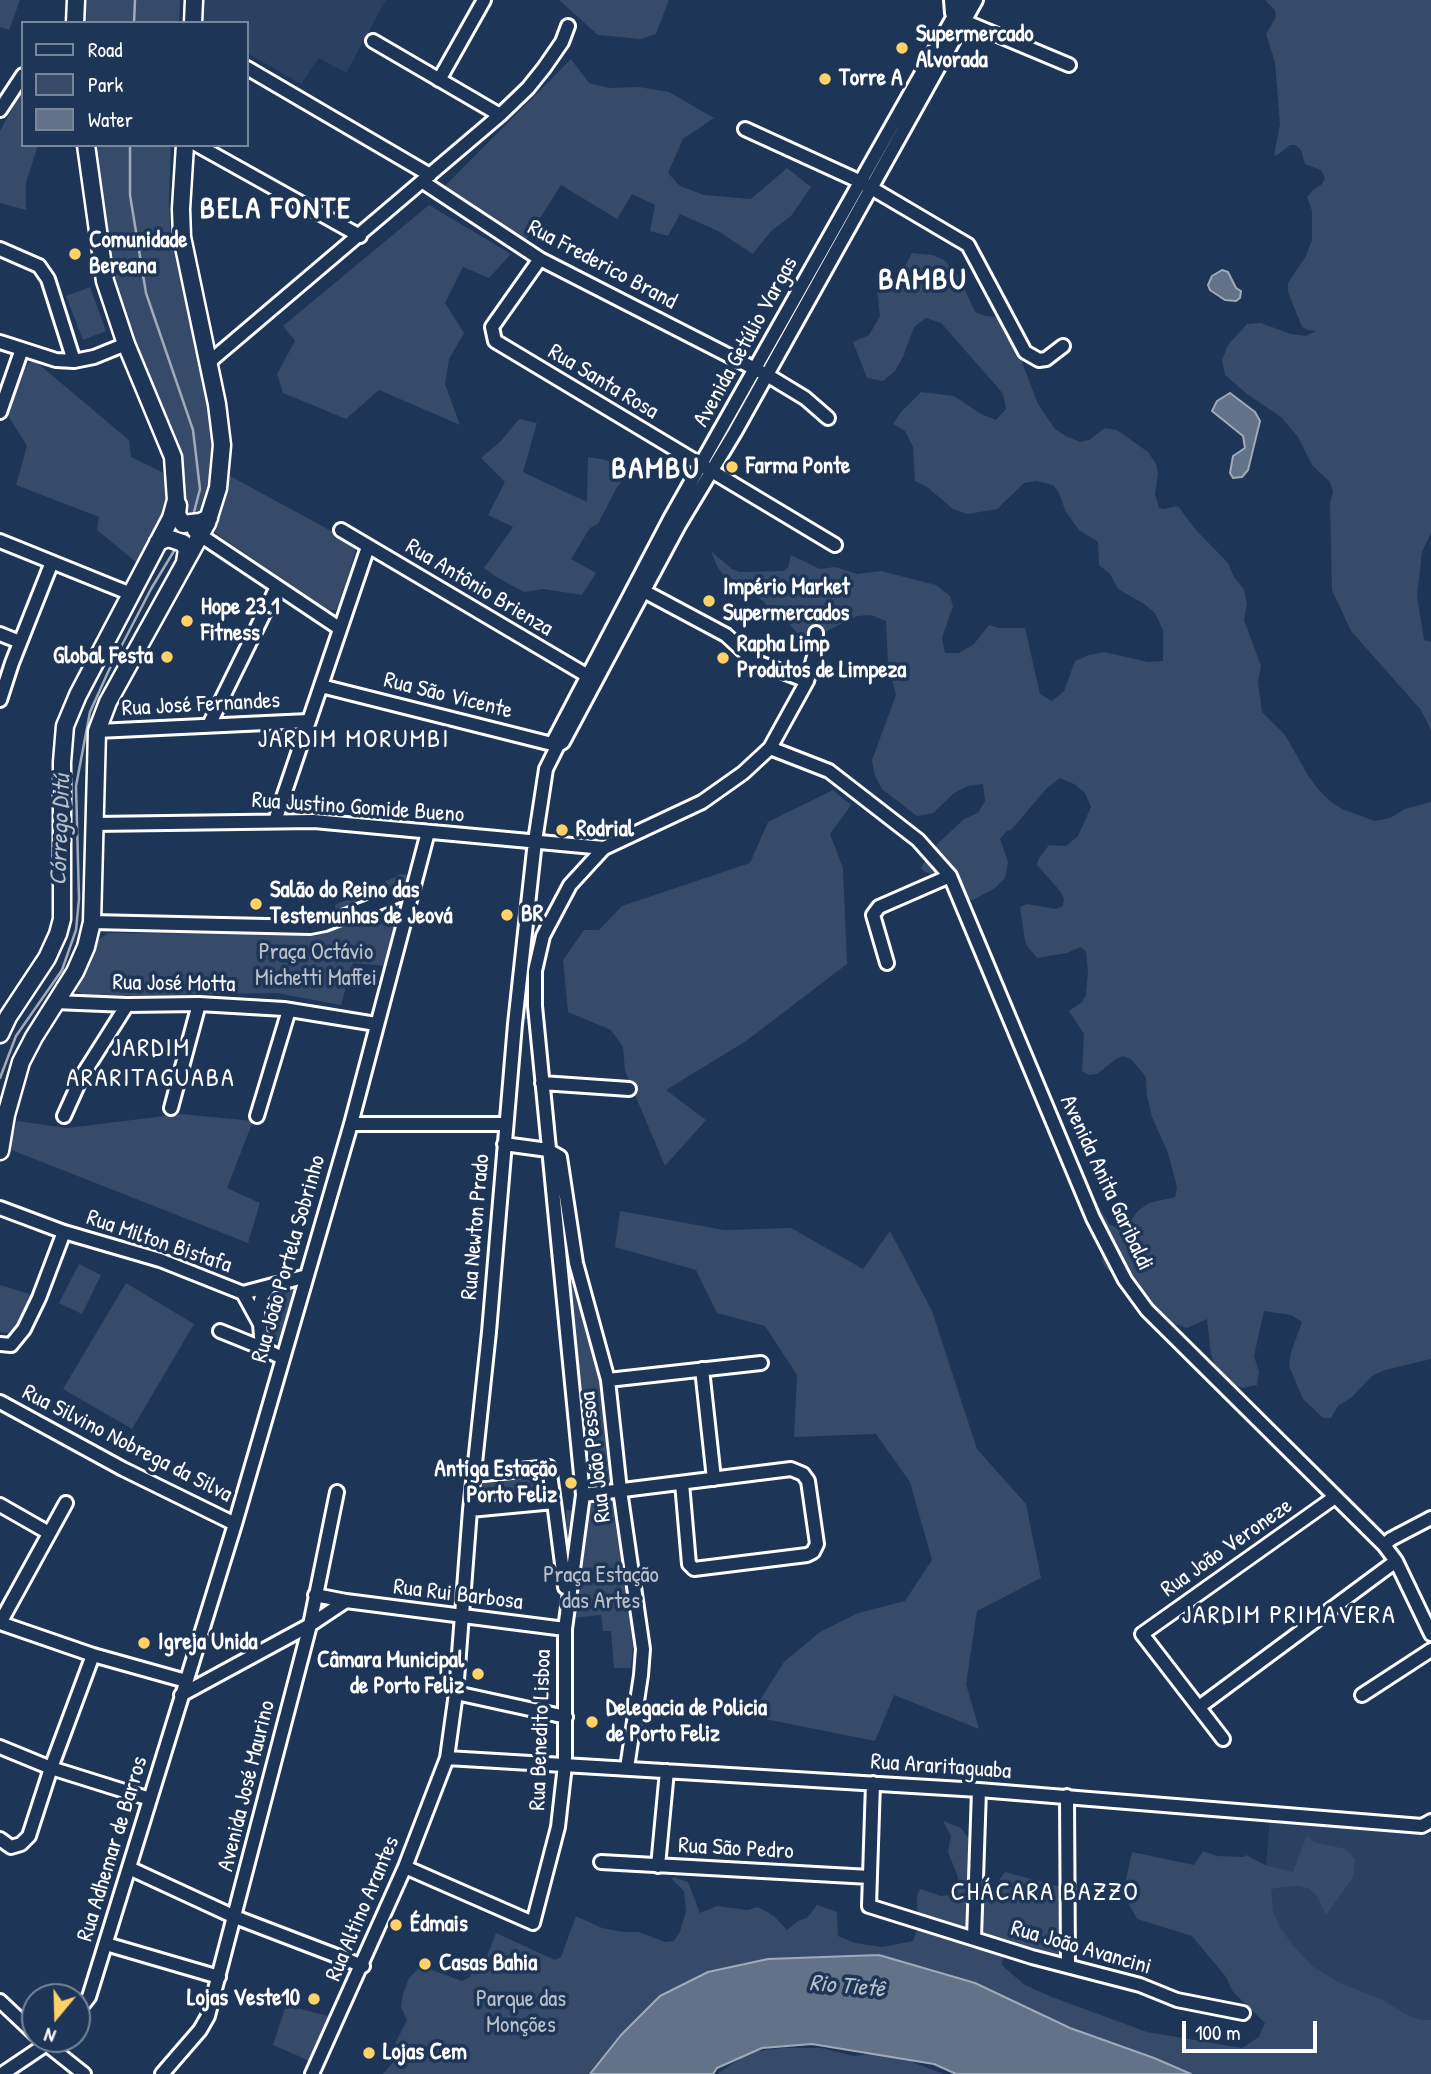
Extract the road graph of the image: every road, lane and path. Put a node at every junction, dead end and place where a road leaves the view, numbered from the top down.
1 (76, 0) edge
2 (194, 0) edge
3 (484, 0) edge
4 (951, 0) edge
5 (963, 0) edge
6 (976, 0) edge
7 (959, 18) junction
8 (75, 21) edge
9 (193, 21) edge
10 (568, 26) dead end
11 (373, 41) dead end
12 (1069, 65) dead end
13 (248, 69) edge
14 (21, 78) edge
15 (439, 80) junction
16 (0, 110) edge
17 (500, 116) junction
18 (745, 129) dead end
19 (86, 147) edge
20 (186, 147) edge
21 (201, 147) edge
22 (427, 178) junction
23 (866, 184) junction
24 (360, 236) junction
25 (0, 249) edge
26 (540, 259) junction
27 (0, 342) edge
28 (126, 344) junction
29 (1063, 346) dead end
30 (22, 349) junction
31 (74, 361) junction
32 (208, 363) junction
33 (761, 372) junction
34 (0, 412) edge
35 (828, 418) dead end
36 (174, 462) junction
37 (706, 468) junction
38 (209, 518) junction
39 (183, 524) junction
40 (341, 530) dead end
41 (200, 536) junction
42 (0, 541) edge
43 (158, 542) junction
44 (835, 545) dead end
45 (368, 547) junction
46 (52, 562) junction
47 (184, 565) junction
48 (277, 587) junction
49 (639, 589) junction
50 (131, 594) junction
51 (340, 628) junction
52 (816, 633) dead end
53 (0, 634) edge
54 (20, 642) junction
55 (592, 678) junction
56 (807, 681) junction
57 (321, 686) junction
58 (0, 700) edge
59 (308, 721) junction
60 (209, 725) junction
61 (97, 731) junction
62 (558, 744) junction
63 (770, 748) junction
64 (275, 821) junction
65 (94, 824) junction
66 (428, 832) junction
67 (535, 841) junction
68 (604, 848) junction
69 (950, 876) junction
70 (412, 890) junction
71 (527, 921) junction
72 (93, 922) junction
73 (538, 954) junction
74 (887, 963) dead end
75 (55, 1002) junction
76 (200, 1004) junction
77 (127, 1005) junction
78 (289, 1010) junction
79 (376, 1024) junction
80 (515, 1024) junction
81 (536, 1024) junction
82 (0, 1034) edge
83 (542, 1083) junction
84 (629, 1089) dead end
85 (171, 1108) dead end
86 (64, 1116) dead end
87 (257, 1116) dead end
88 (351, 1124) junction
89 (506, 1124) junction
90 (504, 1144) junction
91 (548, 1150) junction
92 (0, 1151) edge
93 (0, 1208) edge
94 (64, 1232) junction
95 (307, 1276) junction
96 (270, 1286) junction
97 (243, 1293) junction
98 (260, 1324) junction
99 (220, 1331) dead end
100 (0, 1344) edge
101 (261, 1348) junction
102 (282, 1358) junction
103 (761, 1363) dead end
104 (702, 1369) junction
105 (608, 1380) junction
106 (0, 1402) edge
107 (474, 1475) junction
108 (714, 1479) junction
109 (682, 1483) junction
110 (620, 1490) junction
111 (337, 1492) dead end
112 (583, 1495) junction
113 (1335, 1497) junction
114 (554, 1502) junction
115 (66, 1503) dead end
116 (0, 1505) edge
117 (470, 1510) junction
118 (1431, 1518) edge
119 (235, 1524) junction
120 (49, 1533) junction
121 (1384, 1545) junction
122 (1396, 1562) junction
123 (316, 1595) junction
124 (346, 1601) junction
125 (568, 1605) junction
126 (1425, 1609) edge
127 (462, 1617) junction
128 (0, 1623) edge
129 (310, 1625) junction
130 (565, 1629) junction
131 (1431, 1634) edge
132 (1431, 1650) edge
133 (93, 1655) junction
134 (186, 1681) junction
135 (456, 1693) junction
136 (181, 1695) junction
137 (1362, 1695) dead end
138 (1199, 1707) junction
139 (566, 1717) junction
140 (1223, 1739) dead end
141 (0, 1747) edge
142 (447, 1758) junction
143 (565, 1765) junction
144 (51, 1768) junction
145 (626, 1768) junction
146 (667, 1771) junction
147 (873, 1783) junction
148 (979, 1790) junction
149 (1067, 1796) junction
150 (150, 1799) junction
151 (1431, 1821) edge
152 (0, 1839) edge
153 (601, 1862) dead end
154 (658, 1866) junction
155 (405, 1867) junction
156 (129, 1868) junction
157 (870, 1877) junction
158 (236, 1917) junction
159 (974, 1938) junction
160 (106, 1944) junction
161 (1068, 1965) junction
162 (363, 1966) junction
163 (219, 1977) junction
164 (91, 1991) edge
165 (0, 2001) edge
166 (1243, 2013) dead end
167 (21, 2021) edge
168 (31, 2053) edge
169 (60, 2053) edge
170 (2, 2074) edge
171 (84, 2074) edge
172 (162, 2074) edge
173 (312, 2074) edge

1 - 8 main road
2 - 9 main road
3 - 15 street
4 - 7 street
5 - 7 street, Avenida Getúlio Vargas
6 - 7 street, Avenida Getúlio Vargas
7 - 12 street
7 - 23 street, Avenida Getúlio Vargas
10 - 17 street
11 - 15 street
13 - 22 street, Rua Frederico Brand
14 - 16 street
15 - 17 street
17 - 22 street
18 - 23 street
19 - 28 main road
20 - 32 main road
21 - 24 street
22 - 24 street
22 - 26 street, Rua Frederico Brand
23 - 29 street
23 - 33 street, Avenida Getúlio Vargas
24 - 32 street
25 - 31 street
26 - 33 street, Rua Frederico Brand
26 - 37 street, Rua Santa Rosa
27 - 30 street
28 - 31 street
28 - 36 main road
30 - 31 street
30 - 34 street
32 - 38 main road
33 - 35 street, Rua Frederico Brand
33 - 37 street, Avenida Getúlio Vargas
36 - 39 main road
36 - 43 main road
37 - 44 street, Rua Santa Rosa
37 - 49 street, Avenida Getúlio Vargas
38 - 39 main road
38 - 41 main road
39 - 41 street
40 - 45 street, Rua Antônio Brienza
41 - 47 main road
41 - 48 street
42 - 46 street
43 - 47 main road
43 - 50 main road
45 - 51 street
45 - 55 street, Rua Antônio Brienza
46 - 50 street
46 - 54 street
47 - 61 main road
48 - 51 street
48 - 60 street
49 - 55 street, Avenida Getúlio Vargas
49 - 56 street
50 - 82 main road
51 - 57 street
52 - 56 street
53 - 54 street
54 - 58 street
55 - 62 street, Avenida Getúlio Vargas
56 - 63 street
57 - 59 street
57 - 62 street, Rua São Vicente
59 - 60 street, Rua José Fernandes
59 - 64 street
60 - 61 street, Rua José Fernandes
61 - 65 main road
62 - 67 street, Avenida Getúlio Vargas
63 - 68 street
63 - 69 street, Avenida Anita Garibaldi
64 - 65 street, Rua Justino Gomide Bueno
64 - 66 street, Rua Justino Gomide Bueno
65 - 72 main road
66 - 67 street, Rua Justino Gomide Bueno
66 - 70 street, Rua João Portela Sobrinho
67 - 68 street, Rua Justino Gomide Bueno
67 - 71 street, Rua Newton Prado
68 - 73 street
69 - 74 street
69 - 113 street, Avenida Anita Garibaldi
70 - 72 street
70 - 79 street, Rua João Portela Sobrinho
71 - 73 street
71 - 80 street, Rua Newton Prado
72 - 75 main road
73 - 81 street, Rua Benedito Lisboa
75 - 77 street, Rua José Motta
75 - 92 main road
76 - 77 street, Rua José Motta
76 - 78 street, Rua José Motta
76 - 85 street
77 - 86 street
78 - 79 street, Rua José Motta
78 - 87 street
79 - 88 street, Rua João Portela Sobrinho
80 - 81 street
80 - 89 street, Rua Newton Prado
81 - 83 street, Rua Benedito Lisboa
83 - 84 street
83 - 91 street, Rua Benedito Lisboa
88 - 89 street
88 - 95 street, Rua João Portela Sobrinho
89 - 90 street, Rua Newton Prado
90 - 91 street
90 - 107 street, Rua Newton Prado
91 - 105 street, Rua João Pessoa
91 - 112 street, Rua Benedito Lisboa
93 - 94 street, Rua Milton Bistafa
94 - 97 street, Rua Milton Bistafa
94 - 100 street
95 - 96 street, Rua Milton Bistafa
95 - 102 street, Rua João Portela Sobrinho
96 - 97 street, Rua Milton Bistafa
96 - 98 street
97 - 98 street
98 - 101 street
99 - 101 street
101 - 102 street
102 - 119 street, Rua João Portela Sobrinho
103 - 104 street
104 - 105 street
104 - 108 street
105 - 110 street, Rua João Pessoa
106 - 119 street, Rua Silvino Nobrega da Silva
107 - 114 street
107 - 117 street, Rua Newton Prado
108 - 109 street
108 - 109 street
109 - 110 street
110 - 112 street
110 - 145 street, Rua João Pessoa
111 - 123 street, Avenida José Maurino
112 - 125 street, Rua Benedito Lisboa
113 - 121 street, Avenida Anita Garibaldi
113 - 138 street, Rua João Veroneze
114 - 117 street
114 - 125 street
115 - 120 street
116 - 120 street
117 - 127 street, Rua Newton Prado
118 - 121 street
119 - 134 street, Rua João Portela Sobrinho
120 - 128 street
121 - 122 street, Avenida Anita Garibaldi
122 - 126 street, Avenida Anita Garibaldi
122 - 138 street
123 - 124 street, Rua Rui Barbosa
123 - 129 street, Avenida José Maurino
124 - 127 street, Rua Rui Barbosa
124 - 129 street
125 - 130 street, Rua Benedito Lisboa
126 - 131 street, Avenida Anita Garibaldi
127 - 130 street, Rua Rui Barbosa
127 - 135 street, Rua Newton Prado
128 - 133 street
129 - 136 street
129 - 158 street, Avenida José Maurino
130 - 139 street, Rua Benedito Lisboa
132 - 137 street
133 - 134 street
133 - 144 street
134 - 136 street, Rua João Portela Sobrinho
135 - 139 street
135 - 142 street, Rua Altino Arantes
136 - 150 street, Rua Adhemar de Barros
138 - 140 street
139 - 143 street, Rua Benedito Lisboa
141 - 144 street
142 - 143 street, Rua Araritaguaba
142 - 155 street, Rua Altino Arantes
143 - 145 street, Rua Araritaguaba
143 - 155 street, Rua Benedito Lisboa
144 - 150 street
144 - 152 street
145 - 146 street, Rua Araritaguaba
146 - 147 street, Rua Araritaguaba
146 - 154 street
147 - 148 street, Rua Araritaguaba
147 - 157 street
148 - 149 street, Rua Araritaguaba
148 - 159 street
149 - 151 street, Rua Araritaguaba
149 - 161 street
150 - 156 street, Rua Adhemar de Barros
153 - 154 street, Rua São Pedro
154 - 157 street, Rua São Pedro
155 - 162 street, Rua Altino Arantes
156 - 158 street
156 - 160 street, Rua Adhemar de Barros
157 - 159 street, Rua João Avancini
158 - 162 street
158 - 163 street, Avenida José Maurino
159 - 161 street, Rua João Avancini
160 - 163 street
160 - 164 street, Rua Adhemar de Barros
161 - 166 street, Rua João Avancini
162 - 173 street, Rua Altino Arantes
163 - 172 street, Avenida José Maurino
165 - 167 street
168 - 170 street
169 - 171 street

